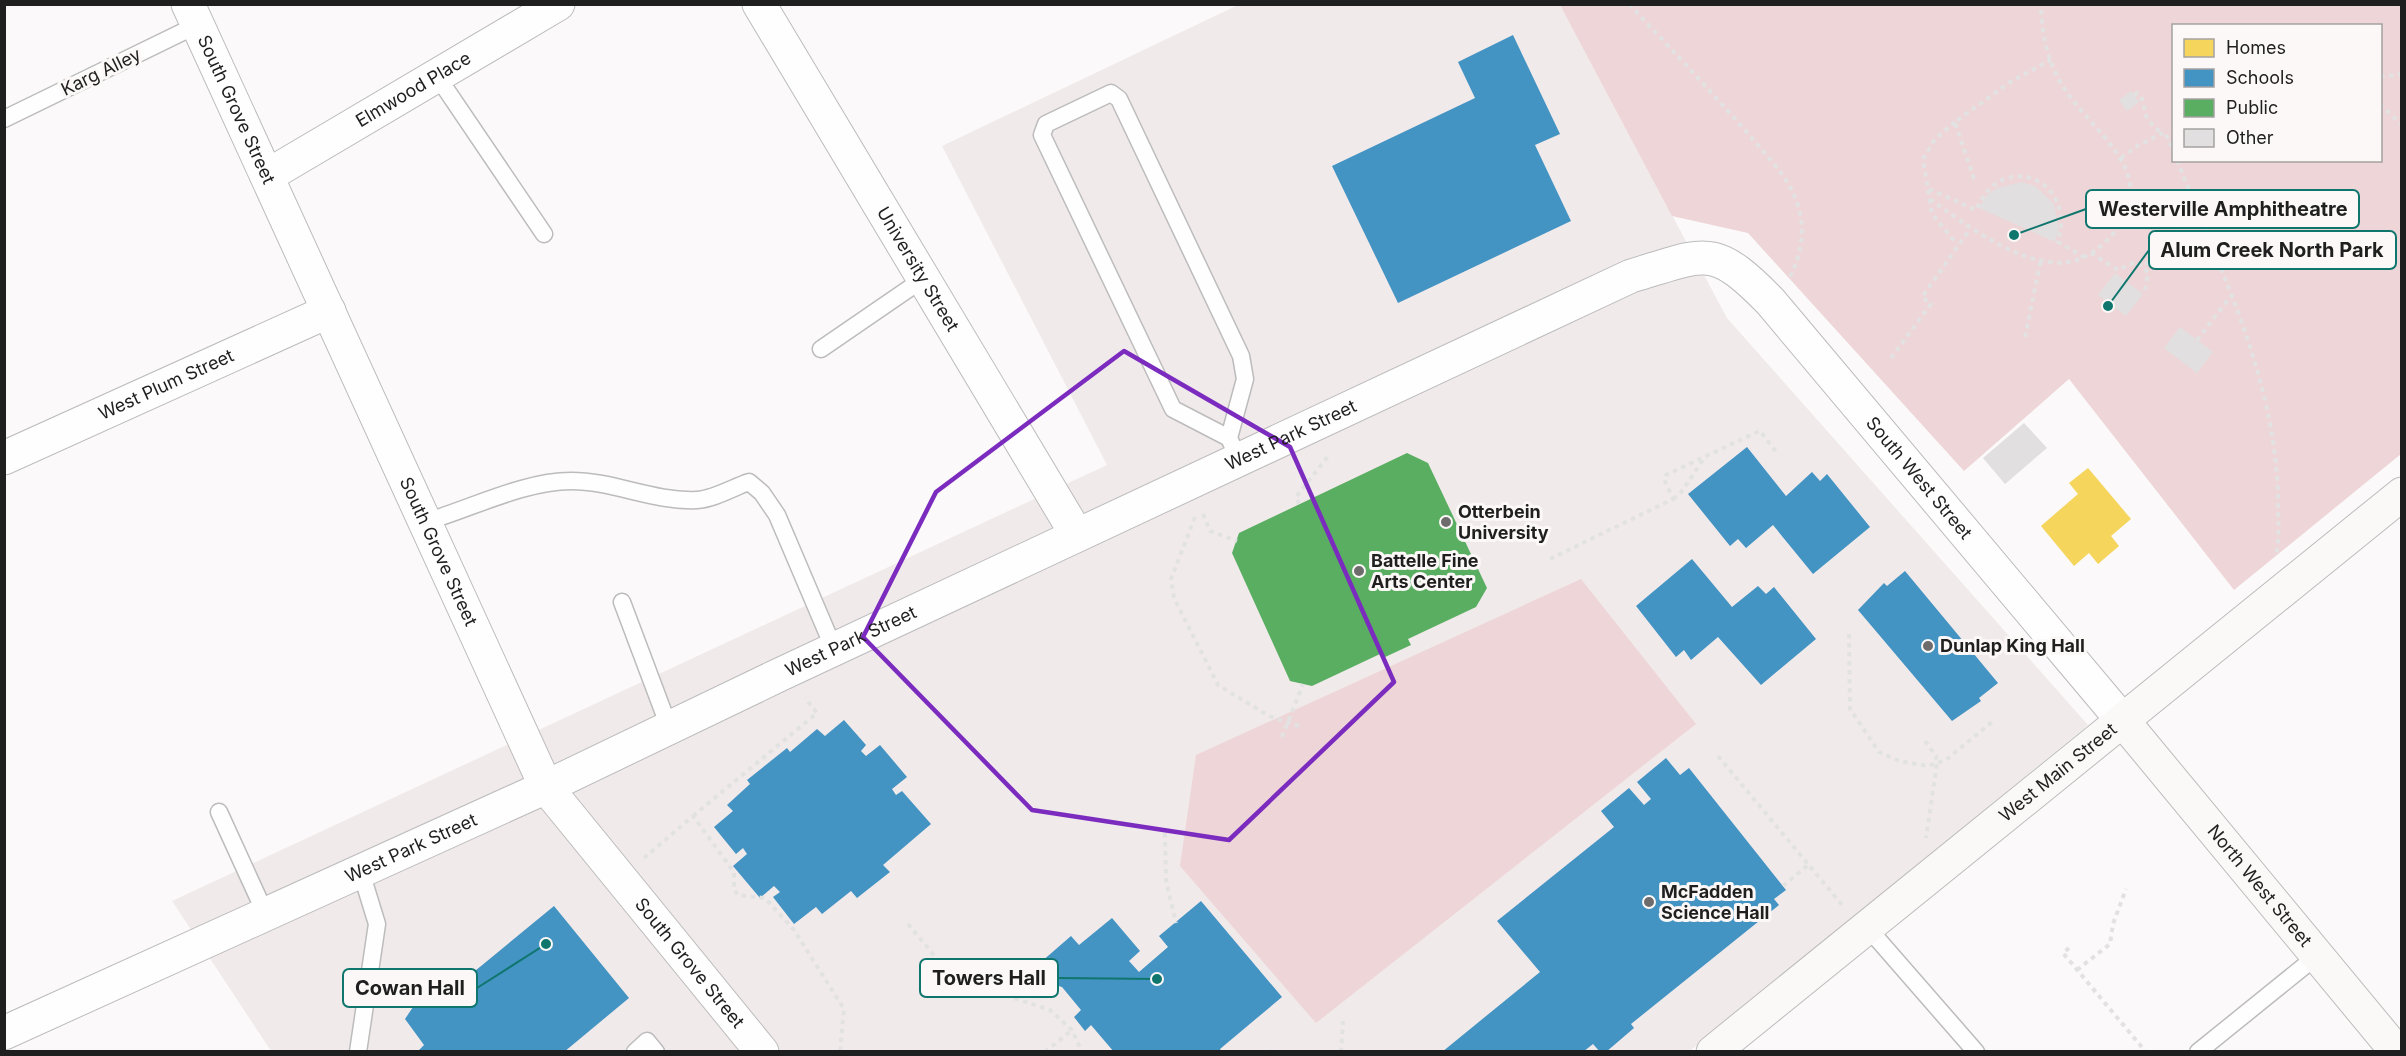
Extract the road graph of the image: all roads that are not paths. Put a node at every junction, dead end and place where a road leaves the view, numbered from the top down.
1 (558, 4) edge
2 (759, 4) edge
3 (193, 15) edge
4 (437, 76) junction
5 (4, 119) edge
6 (267, 176) junction
7 (544, 234) dead end
8 (1700, 256) joint
9 (923, 279) junction
10 (329, 311) junction
11 (821, 348) dead end
12 (1234, 449) junction
13 (4, 458) edge
14 (2402, 494) edge
15 (425, 522) junction
16 (1077, 535) junction
17 (622, 602) dead end
18 (834, 649) junction
19 (2123, 721) junction
20 (669, 727) junction
21 (546, 787) junction
22 (219, 812) dead end
23 (361, 872) junction
24 (266, 915) junction
25 (1858, 920) junction
26 (2318, 955) junction
27 (4, 1032) edge
28 (358, 1052) edge
29 (635, 1052) edge
30 (656, 1052) edge
31 (762, 1052) edge
32 (1713, 1052) edge
33 (1976, 1052) edge
34 (2198, 1052) edge
35 (2397, 1052) edge

1 - 4 street, Elmwood Place
2 - 9 street, University Street
3 - 5 lane, Karg Alley
3 - 6 street, South Grove Street
4 - 6 street, Elmwood Place
4 - 7 lane
6 - 10 street, South Grove Street
8 - 12 street, West Park Street
8 - 19 street, South West Street
9 - 11 lane
9 - 16 street, University Street
10 - 13 street, West Plum Street
10 - 15 street, South Grove Street
12 - 12 lane
12 - 16 street, West Park Street
14 - 19 main road, West Main Street
15 - 18 lane
15 - 21 street, South Grove Street
16 - 18 street, West Park Street
17 - 20 lane
18 - 20 street, West Park Street
19 - 25 main road, West Main Street
19 - 26 main road, North West Street
20 - 21 street, West Park Street
21 - 23 street, West Park Street
21 - 31 street, South Grove Street
22 - 24 lane
23 - 24 street, West Park Street
23 - 28 lane
24 - 27 street, West Park Street
25 - 32 main road, West Main Street
25 - 33 lane
26 - 34 lane
26 - 35 main road, North West Street
29 - 30 lane

